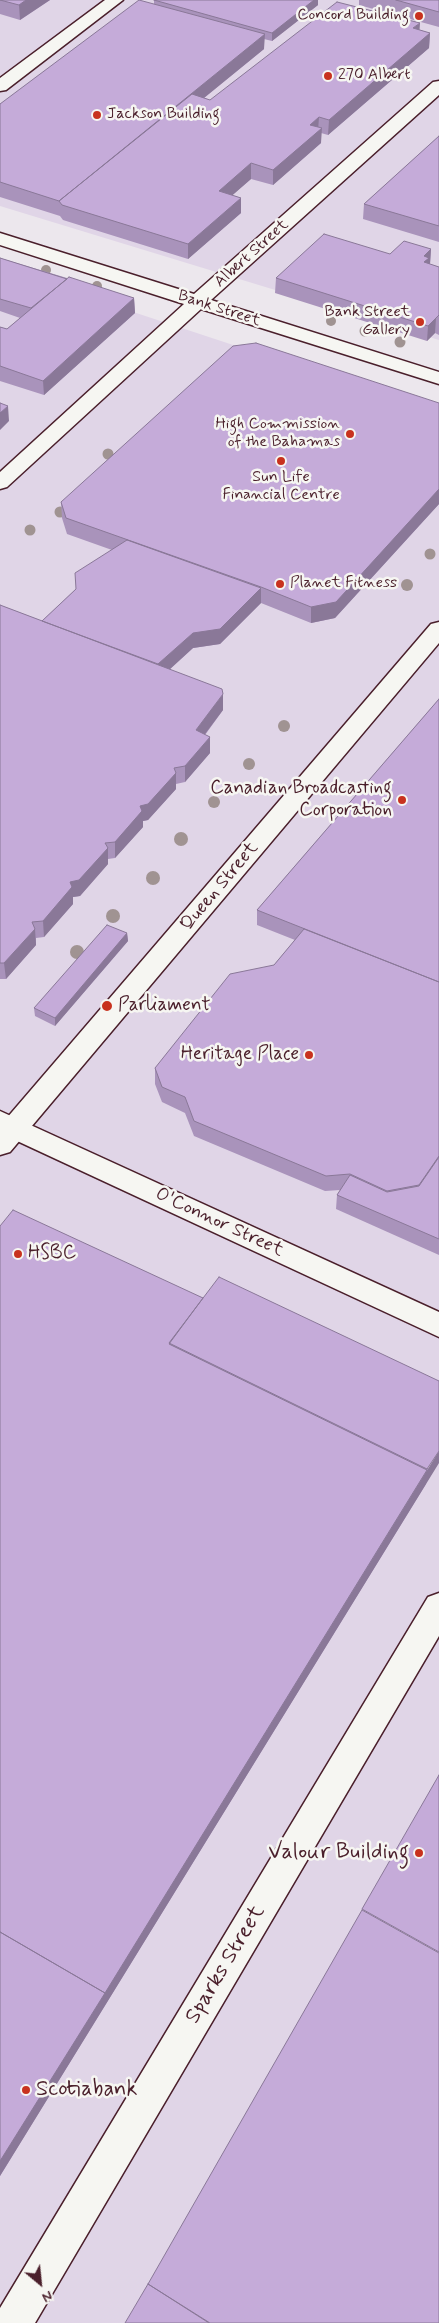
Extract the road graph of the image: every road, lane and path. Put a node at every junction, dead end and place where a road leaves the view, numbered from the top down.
1 (116, 0) edge
2 (0, 86) edge
3 (439, 86) edge
4 (0, 239) edge
5 (197, 302) junction
6 (439, 378) edge
7 (0, 483) edge
8 (439, 628) edge
9 (5, 1132) edge
10 (439, 1325) edge
11 (439, 1607) edge
12 (13, 2323) edge

1 - 2 main road
3 - 5 main road, Albert Street
4 - 5 main road, Bank Street
5 - 6 main road, Bank Street
5 - 7 main road, Albert Street
8 - 9 main road, Queen Street
9 - 10 main road, O'Connor Street
11 - 12 main road, Sparks Street

